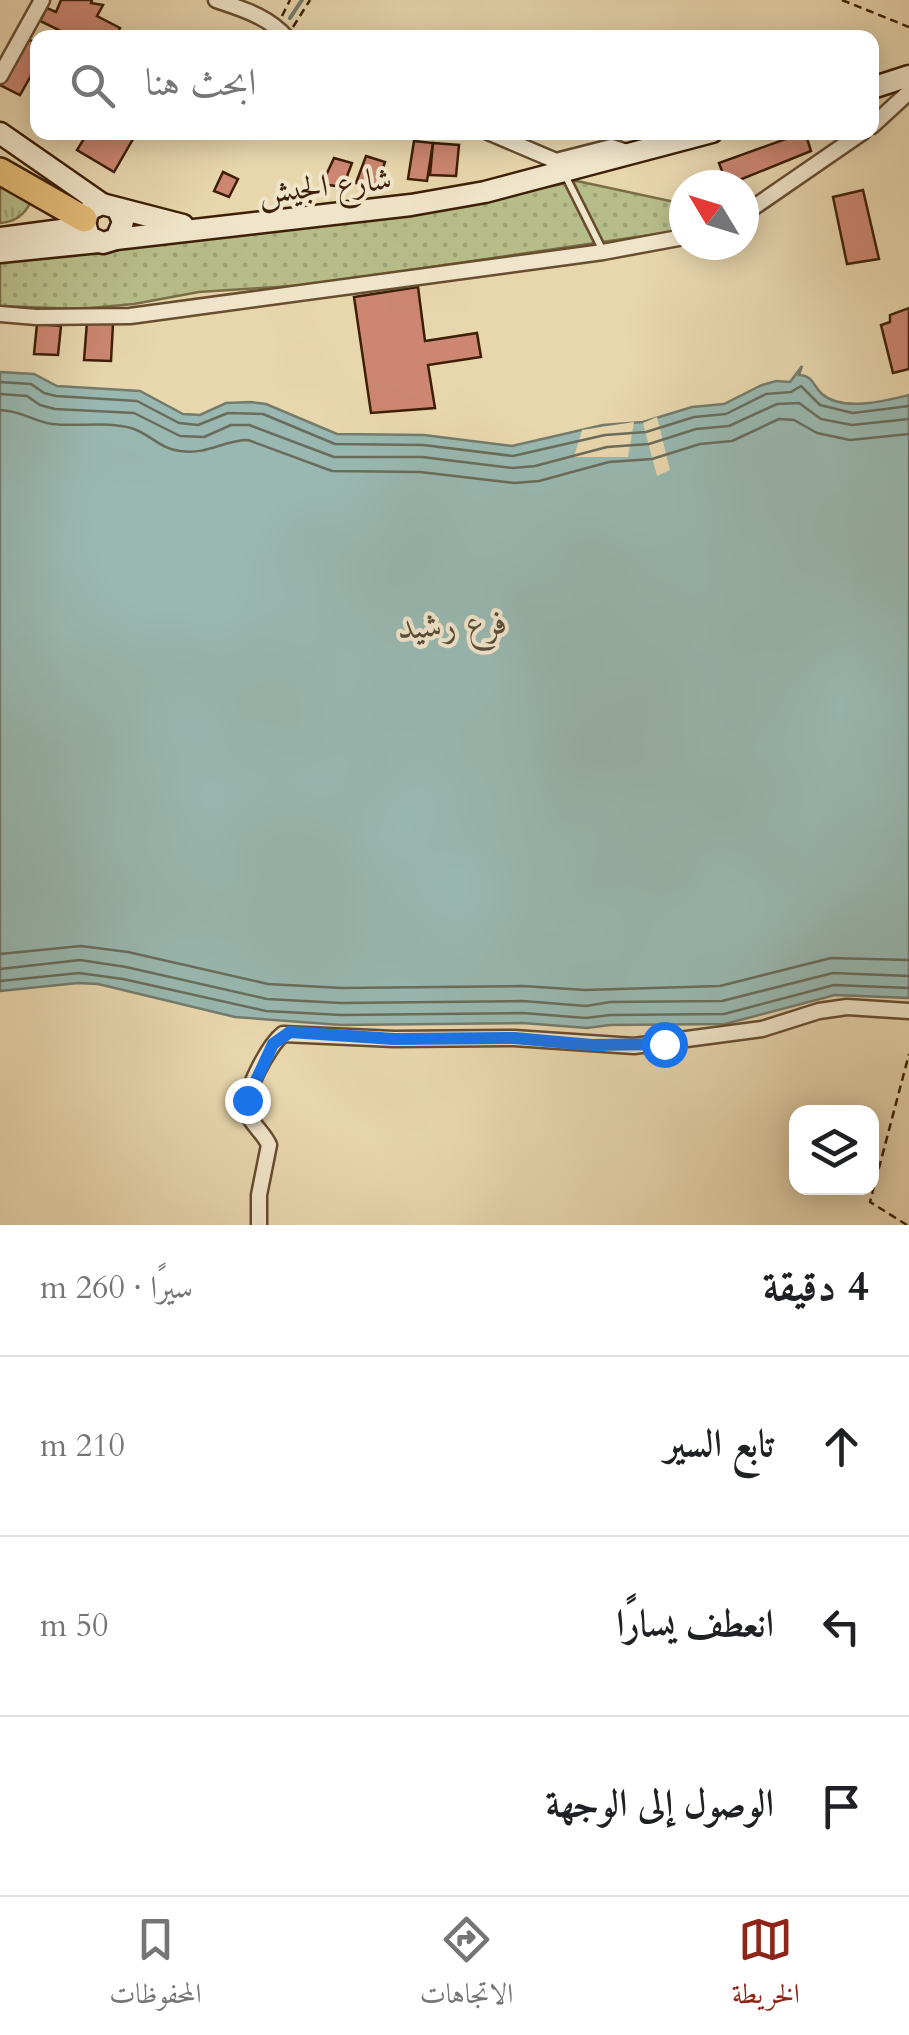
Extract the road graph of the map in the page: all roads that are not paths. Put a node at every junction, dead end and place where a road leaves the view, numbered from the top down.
1 (42, 0) edge
2 (216, 0) edge
3 (280, 30) edge
4 (0, 76) edge
5 (908, 78) edge
6 (879, 86) edge
7 (879, 117) edge
8 (0, 134) edge
9 (506, 140) edge
10 (681, 140) edge
11 (853, 140) edge
12 (631, 153) junction
13 (0, 171) edge
14 (564, 172) junction
15 (42, 197) junction
16 (759, 205) edge
17 (101, 224) junction
18 (33, 234) junction
19 (0, 238) edge
20 (669, 240) edge
21 (0, 252) edge
22 (604, 252) junction
23 (0, 314) edge
24 (909, 1010) edge
25 (259, 1225) edge

1 - 4 street
2 - 3 street
5 - 6 main road
5 - 7 street
8 - 17 main road
9 - 12 street
10 - 12 main road, شارع الجيش
11 - 16 street
12 - 14 main road, شارع الجيش
13 - 15 highway
14 - 17 main road, شارع الجيش
14 - 22 lane
15 - 17 highway
15 - 18 main road
17 - 18 main road, شارع الجيش
17 - 21 main road, شارع الجيش
18 - 19 main road, شارع الجيش
20 - 22 street
22 - 23 street
24 - 25 street

